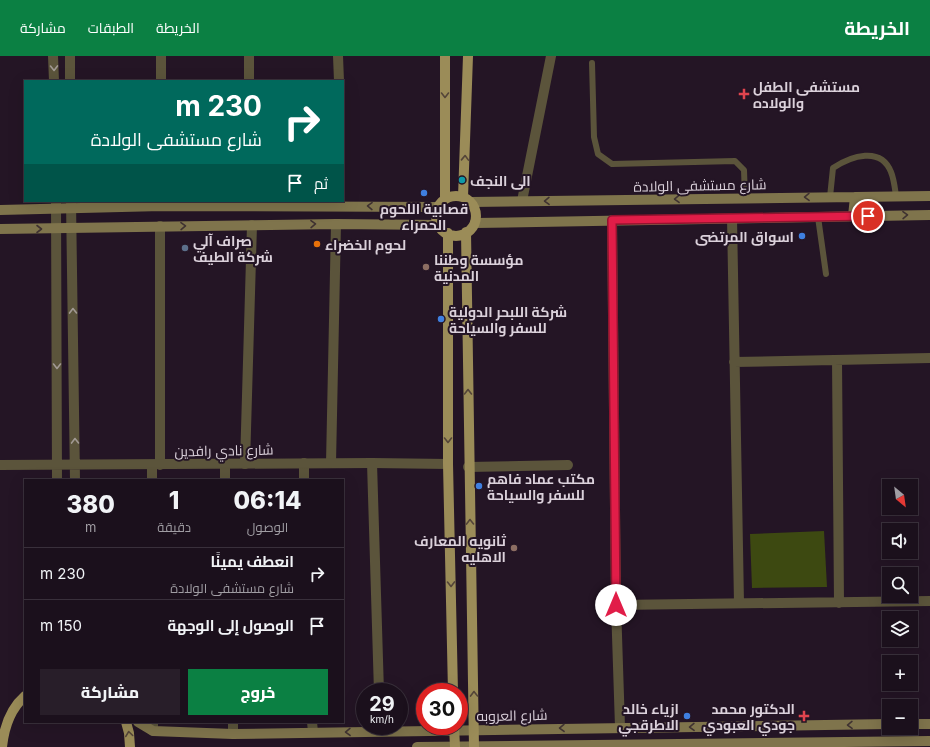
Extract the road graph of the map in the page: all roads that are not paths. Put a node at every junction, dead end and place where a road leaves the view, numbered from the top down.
1 (54, 56) edge
2 (70, 56) edge
3 (161, 56) edge
4 (249, 56) edge
5 (338, 56) edge
6 (445, 56) edge
7 (468, 56) edge
8 (551, 56) edge
9 (592, 63) dead end
10 (54, 80) edge
11 (70, 80) edge
12 (161, 80) edge
13 (249, 80) edge
14 (339, 80) edge
15 (896, 196) junction
16 (930, 196) edge
17 (830, 197) junction
18 (855, 197) junction
19 (745, 198) junction
20 (445, 199) junction
21 (467, 200) junction
22 (522, 201) junction
23 (162, 203) edge
24 (341, 203) edge
25 (71, 204) edge
26 (249, 204) edge
27 (56, 205) edge
28 (437, 207) junction
29 (0, 210) edge
30 (930, 215) edge
31 (853, 216) junction
32 (818, 217) junction
33 (732, 218) junction
34 (612, 220) junction
35 (474, 223) junction
36 (336, 224) junction
37 (438, 224) junction
38 (252, 225) junction
39 (160, 226) junction
40 (72, 228) junction
41 (0, 229) edge
42 (57, 229) junction
43 (466, 232) junction
44 (448, 233) junction
45 (826, 274) dead end
46 (930, 358) edge
47 (837, 360) junction
48 (734, 362) junction
49 (304, 463) junction
50 (331, 463) junction
51 (372, 463) junction
52 (57, 464) junction
53 (225, 464) junction
54 (245, 464) junction
55 (448, 464) junction
56 (0, 465) edge
57 (75, 465) junction
58 (156, 465) junction
59 (568, 465) dead end
60 (468, 467) junction
61 (57, 479) edge
62 (75, 479) edge
63 (152, 479) edge
64 (226, 479) edge
65 (304, 479) edge
66 (930, 601) edge
67 (739, 603) junction
68 (839, 603) junction
69 (616, 605) junction
70 (379, 683) edge
71 (453, 683) edge
72 (24, 697) edge
73 (126, 723) edge
74 (142, 723) edge
75 (233, 723) edge
76 (882, 724) edge
77 (918, 724) edge
78 (930, 724) edge
79 (153, 726) edge
80 (313, 727) edge
81 (620, 727) junction
82 (356, 728) edge
83 (468, 729) edge
84 (474, 730) junction
85 (233, 734) junction
86 (454, 735) edge
87 (2, 741) edge
88 (930, 742) edge
89 (455, 746) edge
90 (474, 746) edge
91 (667, 746) edge
92 (130, 747) edge
93 (417, 747) edge

1 -> 10 street
2 - 11 street
3 - 12 street
4 - 13 street
5 - 14 street
6 -> 20 main road
21 -> 7 main road
8 - 22 street
9 - 19 lane
15 - 16 main road, شارع مستشفى الولادة
15 - 17 lane
15 - 18 main road, شارع مستشفى الولادة
17 - 18 main road, شارع مستشفى الولادة
17 -> 19 main road, شارع مستشفى الولادة
18 - 31 main road
19 -> 22 main road, شارع مستشفى الولادة
20 - 21 main road
20 - 28 main road
21 - 22 main road, شارع مستشفى الولادة
21 - 35 main road
23 - 25 main road
23 - 26 main road
24 - 26 main road
28 -> 24 main road
25 - 27 main road
25 - 40 street
27 - 29 main road
27 - 42 street
28 - 37 main road
31 -> 30 main road
31 - 32 main road
32 - 33 main road
32 - 45 lane
33 - 34 main road
33 - 48 street
34 - 35 main road
34 - 69 street
35 - 43 main road
36 - 37 main road
38 -> 36 main road
36 - 50 street
37 - 44 main road
39 -> 38 main road
38 - 54 street
39 - 40 main road
39 - 58 street
40 - 42 main road
57 -> 40 street
41 -> 42 main road
42 -> 52 street
43 - 44 main road
60 -> 43 main road
44 -> 55 main road
46 - 47 street
47 - 48 street
47 - 68 street
48 - 67 street
49 - 50 street, شارع نادي رافدين
49 - 54 street, شارع نادي رافدين
49 - 65 street
50 - 51 street, شارع نادي رافدين
51 - 55 street, شارع نادي رافدين
51 - 70 street
52 - 56 street, شارع نادي رافدين
52 - 57 street, شارع نادي رافدين
52 - 61 street
53 - 54 street, شارع نادي رافدين
53 - 58 street, شارع نادي رافدين
53 - 64 street
55 -> 71 main road
57 - 58 street, شارع نادي رافدين
57 - 62 street
58 - 63 street
59 - 60 street
84 -> 60 main road
66 - 68 street
67 - 68 street
67 - 69 street
69 - 81 street
72 - 87 main road
92 -> 73 main road
74 - 79 main road, شارع العروبه
75 - 85 street
76 -> 81 main road, شارع العروبه
77 - 78 main road
79 - 85 main road, شارع العروبه
82 -> 80 main road, شارع العروبه
80 - 85 main road, شارع العروبه
81 -> 84 main road, شارع العروبه
83 - 84 main road, شارع العروبه
84 - 90 main road
86 - 89 main road
88 - 91 main road
89 - 90 main road
89 - 93 main road
90 - 91 main road

